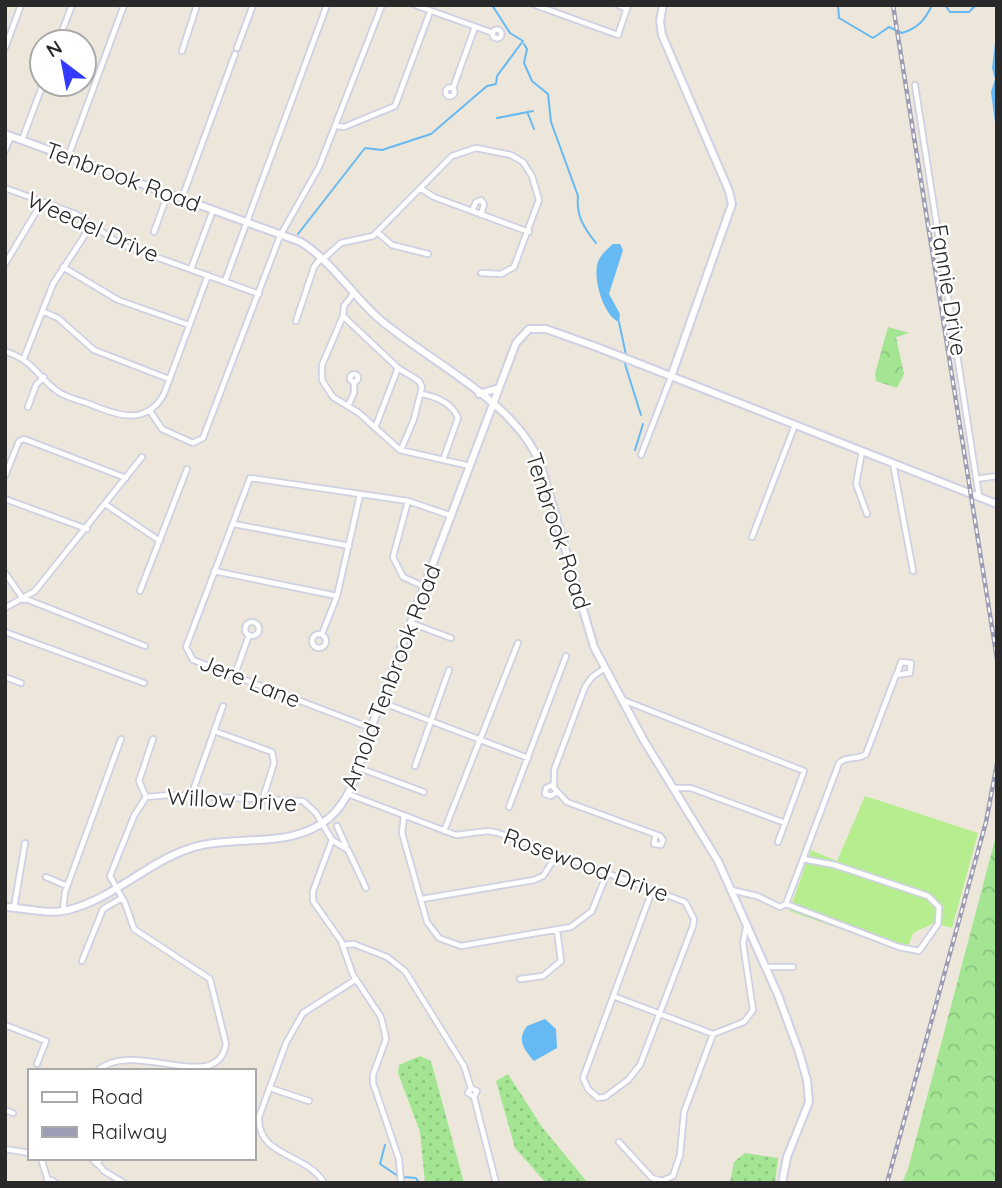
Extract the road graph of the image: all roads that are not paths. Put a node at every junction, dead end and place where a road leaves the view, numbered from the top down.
1 (21, 5) edge
2 (72, 5) edge
3 (124, 5) edge
4 (197, 5) edge
5 (253, 5) edge
6 (327, 5) edge
7 (382, 5) edge
8 (415, 5) edge
9 (535, 5) edge
10 (618, 5) edge
11 (663, 5) edge
12 (628, 7) edge
13 (430, 12) junction
14 (475, 27) junction
15 (63, 28) edge
16 (493, 33) dead end
17 (5, 48) edge
18 (181, 51) dead end
19 (915, 85) dead end
20 (453, 88) dead end
21 (38, 98) edge
22 (337, 127) junction
23 (8, 135) edge
24 (22, 140) junction
25 (5, 151) edge
26 (68, 157) junction
27 (5, 188) edge
28 (420, 188) junction
29 (168, 193) junction
30 (181, 198) junction
31 (42, 202) junction
32 (213, 210) junction
33 (472, 211) junction
34 (481, 215) junction
35 (247, 222) junction
36 (92, 225) junction
37 (154, 232) dead end
38 (377, 232) junction
39 (529, 232) junction
40 (281, 234) junction
41 (428, 254) dead end
42 (322, 259) junction
43 (5, 264) edge
44 (63, 267) junction
45 (191, 269) junction
46 (481, 273) dead end
47 (208, 275) junction
48 (225, 281) junction
49 (354, 293) junction
50 (259, 294) junction
51 (42, 311) junction
52 (343, 316) junction
53 (296, 321) dead end
54 (189, 325) junction
55 (5, 351) edge
56 (24, 358) junction
57 (398, 368) junction
58 (44, 377) junction
59 (671, 377) junction
60 (169, 379) junction
61 (354, 383) dead end
62 (499, 388) junction
63 (422, 394) junction
64 (479, 394) junction
65 (493, 404) junction
66 (348, 406) junction
67 (28, 407) dead end
68 (149, 411) junction
69 (502, 412) junction
70 (489, 415) junction
71 (795, 425) junction
72 (374, 428) junction
73 (400, 450) junction
74 (862, 451) junction
75 (641, 456) dead end
76 (142, 457) dead end
77 (443, 460) junction
78 (892, 463) junction
79 (470, 466) junction
80 (187, 469) dead end
81 (5, 476) edge
82 (126, 478) junction
83 (995, 478) edge
84 (976, 479) junction
85 (360, 495) junction
86 (979, 496) junction
87 (5, 499) edge
88 (408, 501) junction
89 (105, 504) junction
90 (997, 504) edge
91 (867, 514) dead end
92 (452, 516) junction
93 (234, 524) junction
94 (87, 529) junction
95 (752, 537) dead end
96 (160, 541) junction
97 (349, 546) junction
98 (214, 571) junction
99 (913, 571) dead end
100 (5, 573) edge
101 (425, 587) junction
102 (141, 591) dead end
103 (337, 596) junction
104 (25, 599) junction
105 (5, 608) edge
106 (411, 623) junction
107 (5, 632) edge
108 (322, 634) dead end
109 (250, 635) dead end
110 (451, 638) dead end
111 (518, 643) dead end
112 (145, 646) dead end
113 (566, 656) dead end
114 (606, 668) junction
115 (449, 670) dead end
116 (897, 674) dead end
117 (5, 677) edge
118 (234, 677) junction
119 (21, 682) dead end
120 (144, 683) dead end
121 (623, 700) junction
122 (381, 702) junction
123 (223, 706) dead end
124 (431, 722) junction
125 (371, 728) junction
126 (214, 731) junction
127 (121, 739) dead end
128 (153, 739) dead end
129 (480, 740) junction
130 (528, 758) junction
131 (415, 766) dead end
132 (358, 767) junction
133 (553, 785) junction
134 (674, 788) junction
135 (424, 792) dead end
136 (557, 792) junction
137 (348, 794) junction
138 (191, 796) junction
139 (146, 797) junction
140 (263, 798) junction
141 (509, 807) dead end
142 (404, 816) junction
143 (323, 823) junction
144 (785, 823) junction
145 (337, 826) dead end
146 (444, 831) junction
147 (655, 837) dead end
148 (332, 841) junction
149 (778, 842) dead end
150 (25, 843) dead end
151 (348, 850) junction
152 (557, 854) junction
153 (803, 859) junction
154 (607, 873) junction
155 (46, 877) dead end
156 (67, 886) junction
157 (115, 886) junction
158 (366, 888) dead end
159 (730, 890) junction
160 (652, 891) junction
161 (122, 898) junction
162 (422, 899) junction
163 (786, 904) junction
164 (5, 907) edge
165 (14, 908) junction
166 (63, 911) junction
167 (746, 928) junction
168 (557, 930) junction
169 (343, 945) junction
170 (82, 961) dead end
171 (766, 967) junction
172 (793, 967) dead end
173 (520, 979) dead end
174 (355, 980) junction
175 (613, 996) junction
176 (657, 1014) junction
177 (5, 1024) edge
178 (713, 1034) junction
179 (37, 1063) dead end
180 (101, 1069) edge
181 (270, 1087) junction
182 (309, 1101) dead end
183 (5, 1110) edge
184 (13, 1113) dead end
185 (619, 1142) dead end
186 (5, 1149) edge
187 (28, 1153) edge
188 (42, 1160) edge
189 (100, 1161) edge
190 (783, 1179) edge
191 (47, 1182) edge
192 (55, 1183) edge
193 (124, 1183) edge
194 (324, 1183) edge
195 (401, 1183) edge
196 (496, 1183) edge

1 - 17 street
2 - 15 street
3 - 26 street
4 - 18 street
5 - 30 street
6 - 35 street
7 - 22 street
8 - 13 street
9 - 12 street
10 - 12 street
11 - 59 street
13 - 14 street
13 - 22 street
14 - 16 street
14 - 20 street
19 - 84 street, Fannie Drive
21 - 24 street
22 - 40 street
23 - 24 street, Tenbrook Road
23 - 25 street
24 - 26 street, Tenbrook Road
26 - 29 street, Tenbrook Road
27 - 31 street, Weedel Drive
28 - 33 street
28 - 38 street
28 - 39 street
29 - 30 street, Tenbrook Road
29 - 37 street
30 - 32 street, Tenbrook Road
31 - 36 street, Weedel Drive
31 - 43 street
32 - 35 street, Tenbrook Road
32 - 45 street
33 - 34 street
33 - 34 street
34 - 39 street
35 - 40 street, Tenbrook Road
35 - 48 street
36 - 44 street
36 - 45 street, Weedel Drive
38 - 41 street
38 - 42 street
39 - 46 street
40 - 42 street, Tenbrook Road
40 - 50 street
42 - 49 street, Tenbrook Road
42 - 53 street
44 - 51 street
44 - 54 street
45 - 47 street, Weedel Drive
47 - 48 street, Weedel Drive
47 - 54 street
48 - 50 street, Weedel Drive
49 - 52 street
49 - 64 street, Tenbrook Road
50 - 68 street
51 - 56 street
51 - 60 street
52 - 57 street
52 - 66 street
54 - 60 street
55 - 56 street
56 - 58 street
57 - 63 street
57 - 72 street
58 - 67 street
58 - 68 street
59 - 62 street, Arnold Tenbrook Road
59 - 71 street
59 - 75 street
60 - 68 street
61 - 66 street
62 - 64 street
62 - 65 street, Arnold Tenbrook Road
63 - 73 street
63 - 77 street
64 - 65 street, Tenbrook Road
65 - 69 street, Tenbrook Road
65 - 70 street, Arnold Tenbrook Road
66 - 72 street
69 - 70 street
69 - 114 street, Tenbrook Road
70 - 79 street, Arnold Tenbrook Road
71 - 74 street
71 - 95 street
72 - 73 street
73 - 77 street
74 - 78 street
74 - 91 street
76 - 82 street
77 - 79 street
78 - 86 street
78 - 99 street
79 - 92 street, Arnold Tenbrook Road
80 - 96 street
81 - 82 street
82 - 89 street
83 - 84 street
84 - 86 street, Fannie Drive
85 - 88 street
85 - 93 street, Jere Lane
85 - 97 street
86 - 90 street
87 - 94 street
88 - 92 street
88 - 101 street
89 - 94 street
89 - 96 street
92 - 101 street, Arnold Tenbrook Road
93 - 97 street
93 - 98 street, Jere Lane
94 - 104 street
96 - 102 street
97 - 103 street
98 - 103 street
98 - 118 street, Jere Lane
100 - 104 street
101 - 106 street, Arnold Tenbrook Road
103 - 108 street
104 - 105 street
104 - 112 street
106 - 110 street
106 - 122 street, Arnold Tenbrook Road
107 - 120 street
109 - 118 street
111 - 129 street
113 - 130 street
114 - 121 street, Tenbrook Road
114 - 133 street
115 - 124 street
116 - 153 street
117 - 119 street
118 - 125 street, Jere Lane
121 - 134 street, Tenbrook Road
121 - 144 street
122 - 124 street
122 - 125 street, Arnold Tenbrook Road
123 - 126 street
124 - 129 street
124 - 131 street
125 - 132 street, Arnold Tenbrook Road
126 - 138 street
126 - 140 street
127 - 156 street
128 - 139 street
129 - 130 street
129 - 146 street
130 - 141 street
132 - 135 street
132 - 137 street, Arnold Tenbrook Road
133 - 136 street
133 - 136 street
134 - 144 street
134 - 159 street, Tenbrook Road
136 - 147 street
137 - 142 street, Rosewood Drive
137 - 143 street, Arnold Tenbrook Road
138 - 139 street, Willow Drive
138 - 140 street, Willow Drive
139 - 157 street, Willow Drive
140 - 143 street, Willow Drive
142 - 146 street, Rosewood Drive
142 - 162 street
143 - 148 street
143 - 157 street, Arnold Tenbrook Road
144 - 149 street
145 - 151 street
146 - 152 street, Rosewood Drive
148 - 151 street
148 - 169 street
150 - 165 street
151 - 158 street
152 - 154 street, Rosewood Drive
152 - 162 street
153 - 163 street
153 - 163 street
154 - 160 street, Rosewood Drive
154 - 168 street
155 - 156 street
156 - 166 street
157 - 161 street
157 - 166 street, Arnold Tenbrook Road
159 - 163 street
159 - 167 street, Tenbrook Road
160 - 175 street
160 - 176 street, Rosewood Drive
161 - 170 street
161 - 180 street
162 - 168 street
164 - 165 street, Arnold Tenbrook Road
165 - 166 street, Arnold Tenbrook Road
167 - 171 street, Tenbrook Road
167 - 178 street
168 - 173 street
169 - 174 street
169 - 196 street
171 - 172 street
171 - 190 street, Tenbrook Road
174 - 181 street
174 - 195 street
175 - 176 street
175 - 176 street
176 - 178 street
177 - 179 street
178 - 185 street
181 - 182 street
181 - 194 street
183 - 184 street
186 - 187 street
188 - 191 street
189 - 193 street
191 - 192 street

